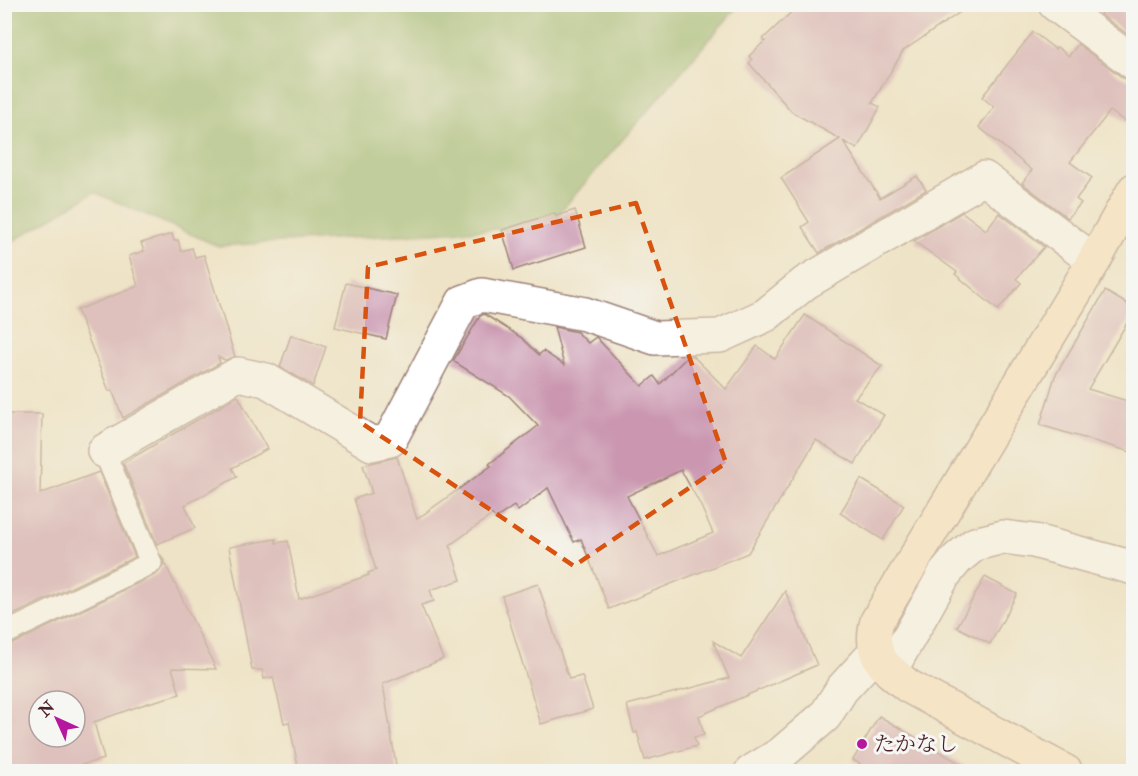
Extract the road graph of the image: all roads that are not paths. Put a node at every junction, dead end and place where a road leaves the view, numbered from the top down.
1 (1055, 4) edge
2 (1134, 63) edge
3 (1134, 190) edge
4 (1094, 261) junction
5 (104, 451) joint
6 (1134, 568) edge
7 (4, 634) edge
8 (882, 662) junction
9 (751, 771) edge
10 (1066, 771) edge

1 - 2 street
3 - 4 street
4 - 5 street
4 - 8 street
5 - 7 lane
6 - 8 street
8 - 9 street
8 - 10 street

